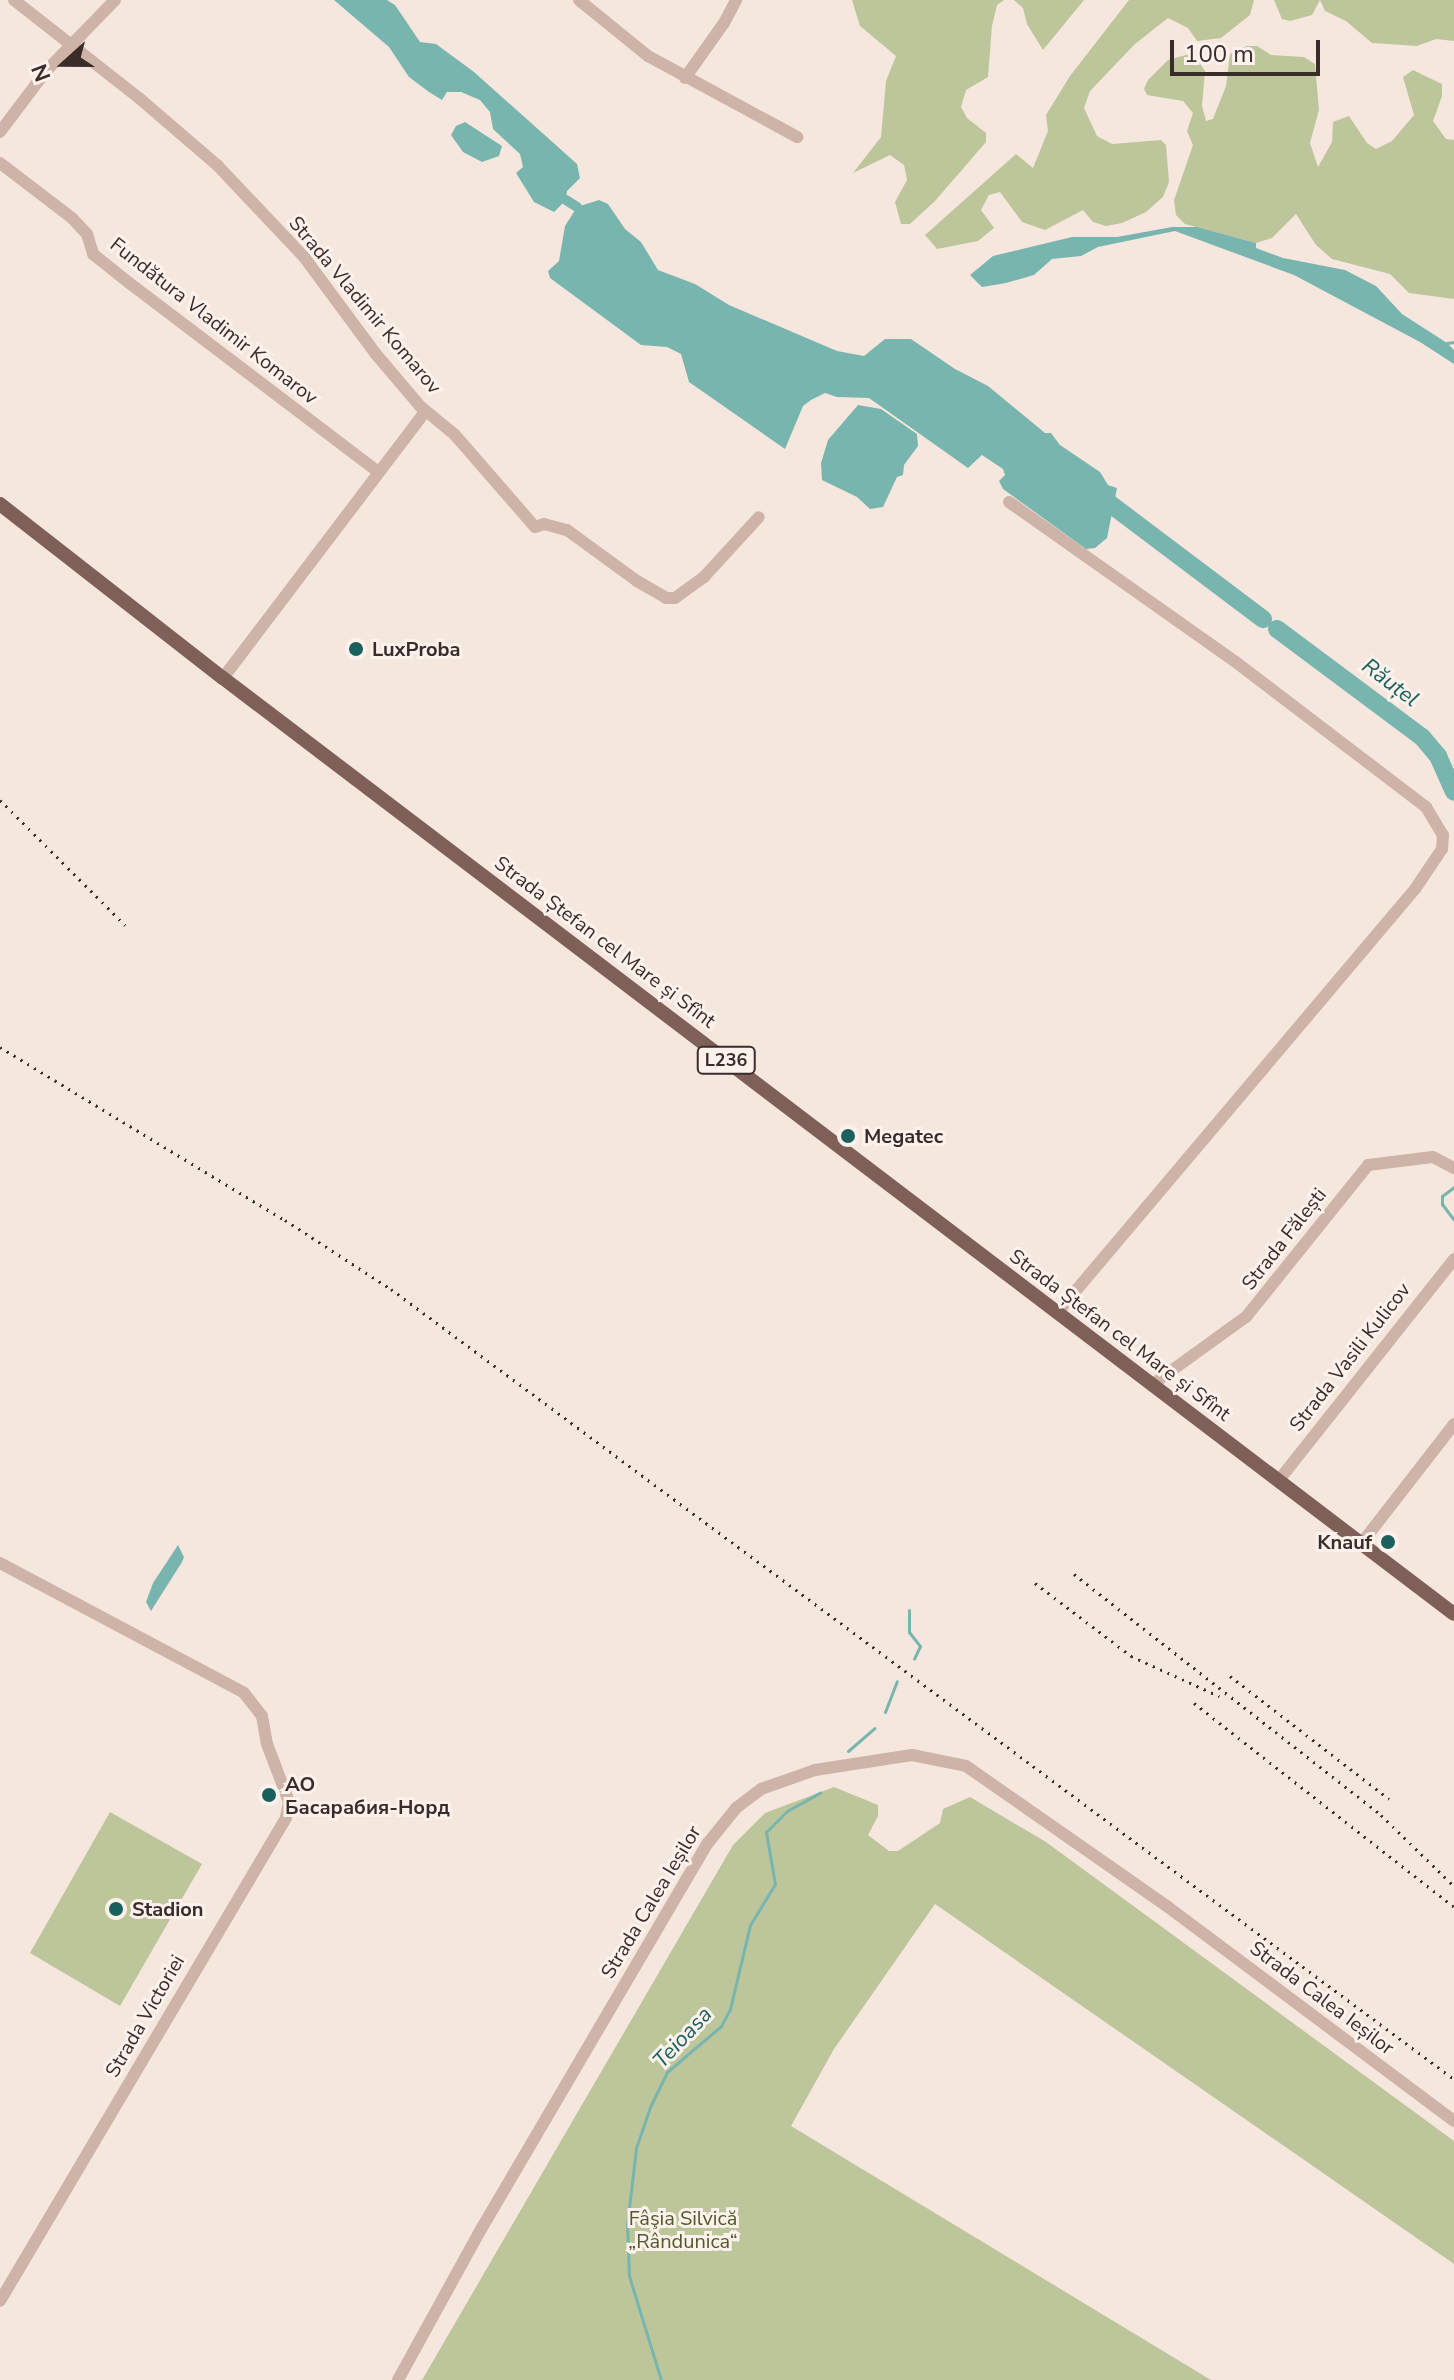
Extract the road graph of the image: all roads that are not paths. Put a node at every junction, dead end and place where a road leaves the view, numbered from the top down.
1 (14, 0) edge
2 (115, 0) edge
3 (579, 0) edge
4 (736, 0) edge
5 (70, 46) junction
6 (685, 78) junction
7 (0, 132) edge
8 (797, 137) dead end
9 (0, 163) edge
10 (426, 411) junction
11 (377, 471) junction
12 (1009, 502) dead end
13 (0, 504) edge
14 (759, 517) dead end
15 (223, 678) junction
16 (1454, 1168) edge
17 (1454, 1259) edge
18 (1057, 1313) junction
19 (1153, 1384) junction
20 (1454, 1424) edge
21 (1279, 1480) junction
22 (1361, 1544) junction
23 (0, 1563) edge
24 (1452, 1608) edge
25 (1454, 2121) edge
26 (0, 2301) edge
27 (398, 2380) edge

1 - 5 street, Strada Vladimir Komarov
2 - 5 street
3 - 6 street
4 - 6 street
5 - 7 street
5 - 10 street, Strada Vladimir Komarov
6 - 8 street
9 - 11 street, Fundătura Vladimir Komarov
10 - 11 street
10 - 14 street, Strada Vladimir Komarov
11 - 15 street
12 - 18 street
13 - 15 main road, Strada Ștefan cel Mare și Sfînt / L236
15 - 18 main road, Strada Ștefan cel Mare și Sfînt / L236
16 - 19 street, Strada Fălești
17 - 21 street, Strada Vasili Kulicov
18 - 19 main road, Strada Ștefan cel Mare și Sfînt / L236
19 - 21 main road, Strada Ștefan cel Mare și Sfînt / L236
20 - 22 street
21 - 22 main road, Strada Ștefan cel Mare și Sfînt / L236
22 - 24 main road, Strada Ștefan cel Mare și Sfînt / L236
23 - 26 street, Strada Victoriei
25 - 27 street, Strada Calea Ieșilor

